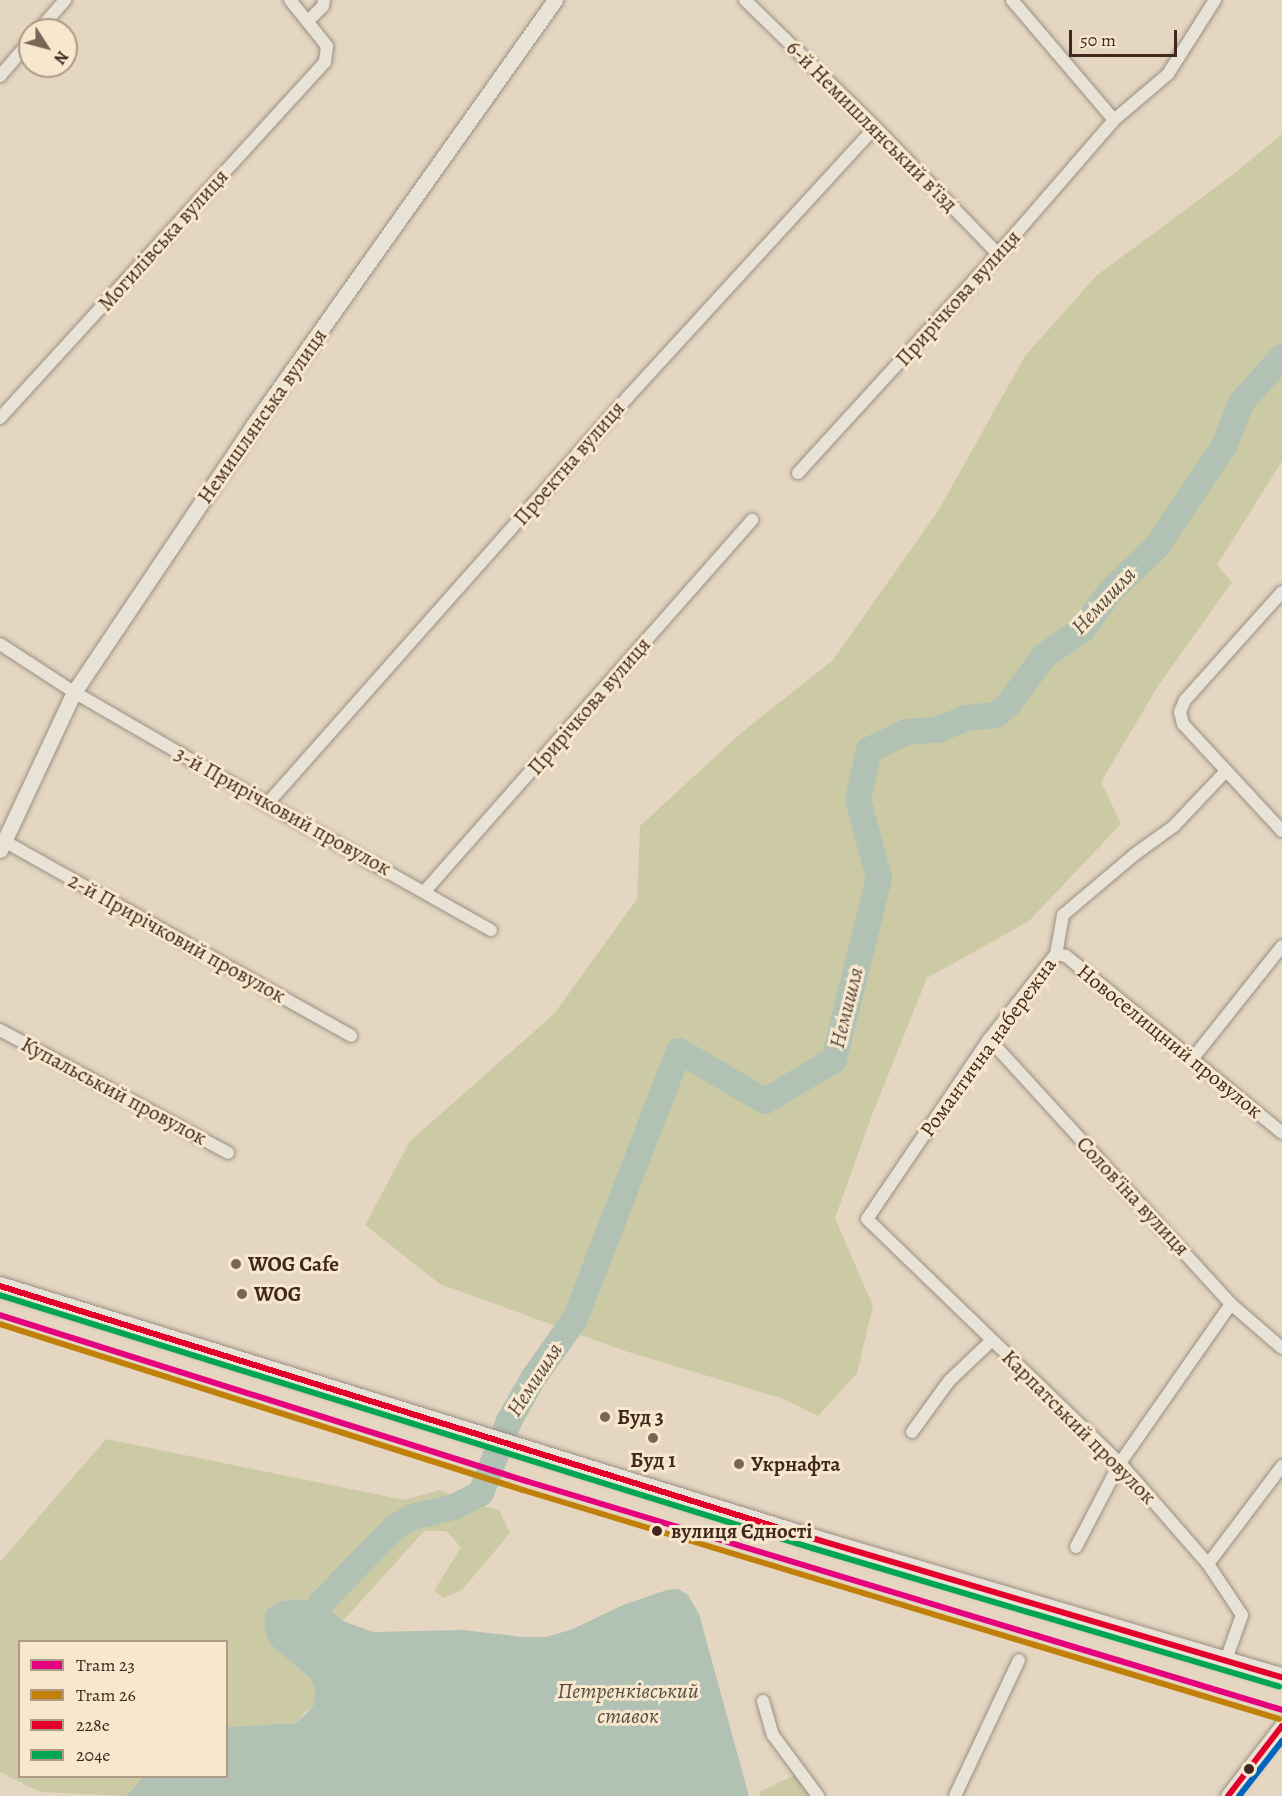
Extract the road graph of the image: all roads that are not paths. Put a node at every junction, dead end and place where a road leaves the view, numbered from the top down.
1 (65, 0) edge
2 (290, 0) edge
3 (324, 0) edge
4 (555, 0) edge
5 (745, 0) edge
6 (1012, 0) edge
7 (1215, 0) edge
8 (49, 18) edge
9 (308, 21) junction
10 (18, 55) edge
11 (0, 76) edge
12 (1114, 120) junction
13 (875, 127) junction
14 (998, 254) junction
15 (0, 418) edge
16 (798, 472) dead end
17 (752, 520) dead end
18 (1282, 592) edge
19 (0, 644) edge
20 (74, 692) junction
21 (1226, 771) junction
22 (267, 804) junction
23 (1282, 831) edge
24 (2, 845) edge
25 (425, 891) junction
26 (491, 930) dead end
27 (1282, 946) edge
28 (1056, 954) junction
29 (0, 1030) edge
30 (351, 1036) dead end
31 (989, 1039) junction
32 (1193, 1058) junction
33 (1282, 1133) edge
34 (228, 1153) dead end
35 (867, 1219) joint
36 (0, 1286) edge
37 (1231, 1304) junction
38 (992, 1340) junction
39 (1282, 1348) edge
40 (912, 1432) dead end
41 (1120, 1463) junction
42 (1282, 1466) edge
43 (1076, 1547) dead end
44 (1208, 1564) junction
45 (1019, 1660) dead end
46 (1226, 1660) junction
47 (1282, 1677) edge
48 (763, 1701) dead end
49 (1282, 1726) edge
50 (818, 1796) edge
51 (955, 1796) edge
52 (1228, 1796) edge

1 - 8 street
2 - 9 street
3 - 9 street
4 - 20 street, Немишлянська вулиця
5 - 13 street, 6-й Немишлянський в’їзд
6 - 12 street
7 - 12 street, Прирічкова вулиця
9 - 15 street, Могилівська вулиця
10 - 11 street
12 - 14 street, Прирічкова вулиця
13 - 14 street, 6-й Немишлянський в’їзд
13 - 22 street, Проектна вулиця
14 - 16 street, Прирічкова вулиця
17 - 25 street, Прирічкова вулиця
18 - 21 street
19 - 20 street, 3-й Прирічковий провулок
20 - 22 street, 3-й Прирічковий провулок
20 - 24 street, Немишлянська вулиця
21 - 23 street
21 - 28 street, Романтична набережна
22 - 25 street, 3-й Прирічковий провулок
24 - 30 street, 2-й Прирічковий провулок
25 - 26 street, 3-й Прирічковий провулок
27 - 32 street
28 - 31 street, Романтична набережна
28 - 32 street, Новоселищний провулок
29 - 34 street, Купальський провулок
31 - 35 street, Романтична набережна
31 - 37 street, Солов'їна вулиця
32 - 33 street, Новоселищний провулок
35 - 38 street, Карпатський провулок
36 - 46 main road
37 - 39 street, Солов'їна вулиця
37 - 41 street
38 - 40 street
38 - 41 street, Карпатський провулок
41 - 43 street
41 - 44 street, Карпатський провулок
42 - 44 street
44 - 46 street, Карпатський провулок
45 - 51 street
46 - 47 main road
48 - 50 street
49 - 52 street

